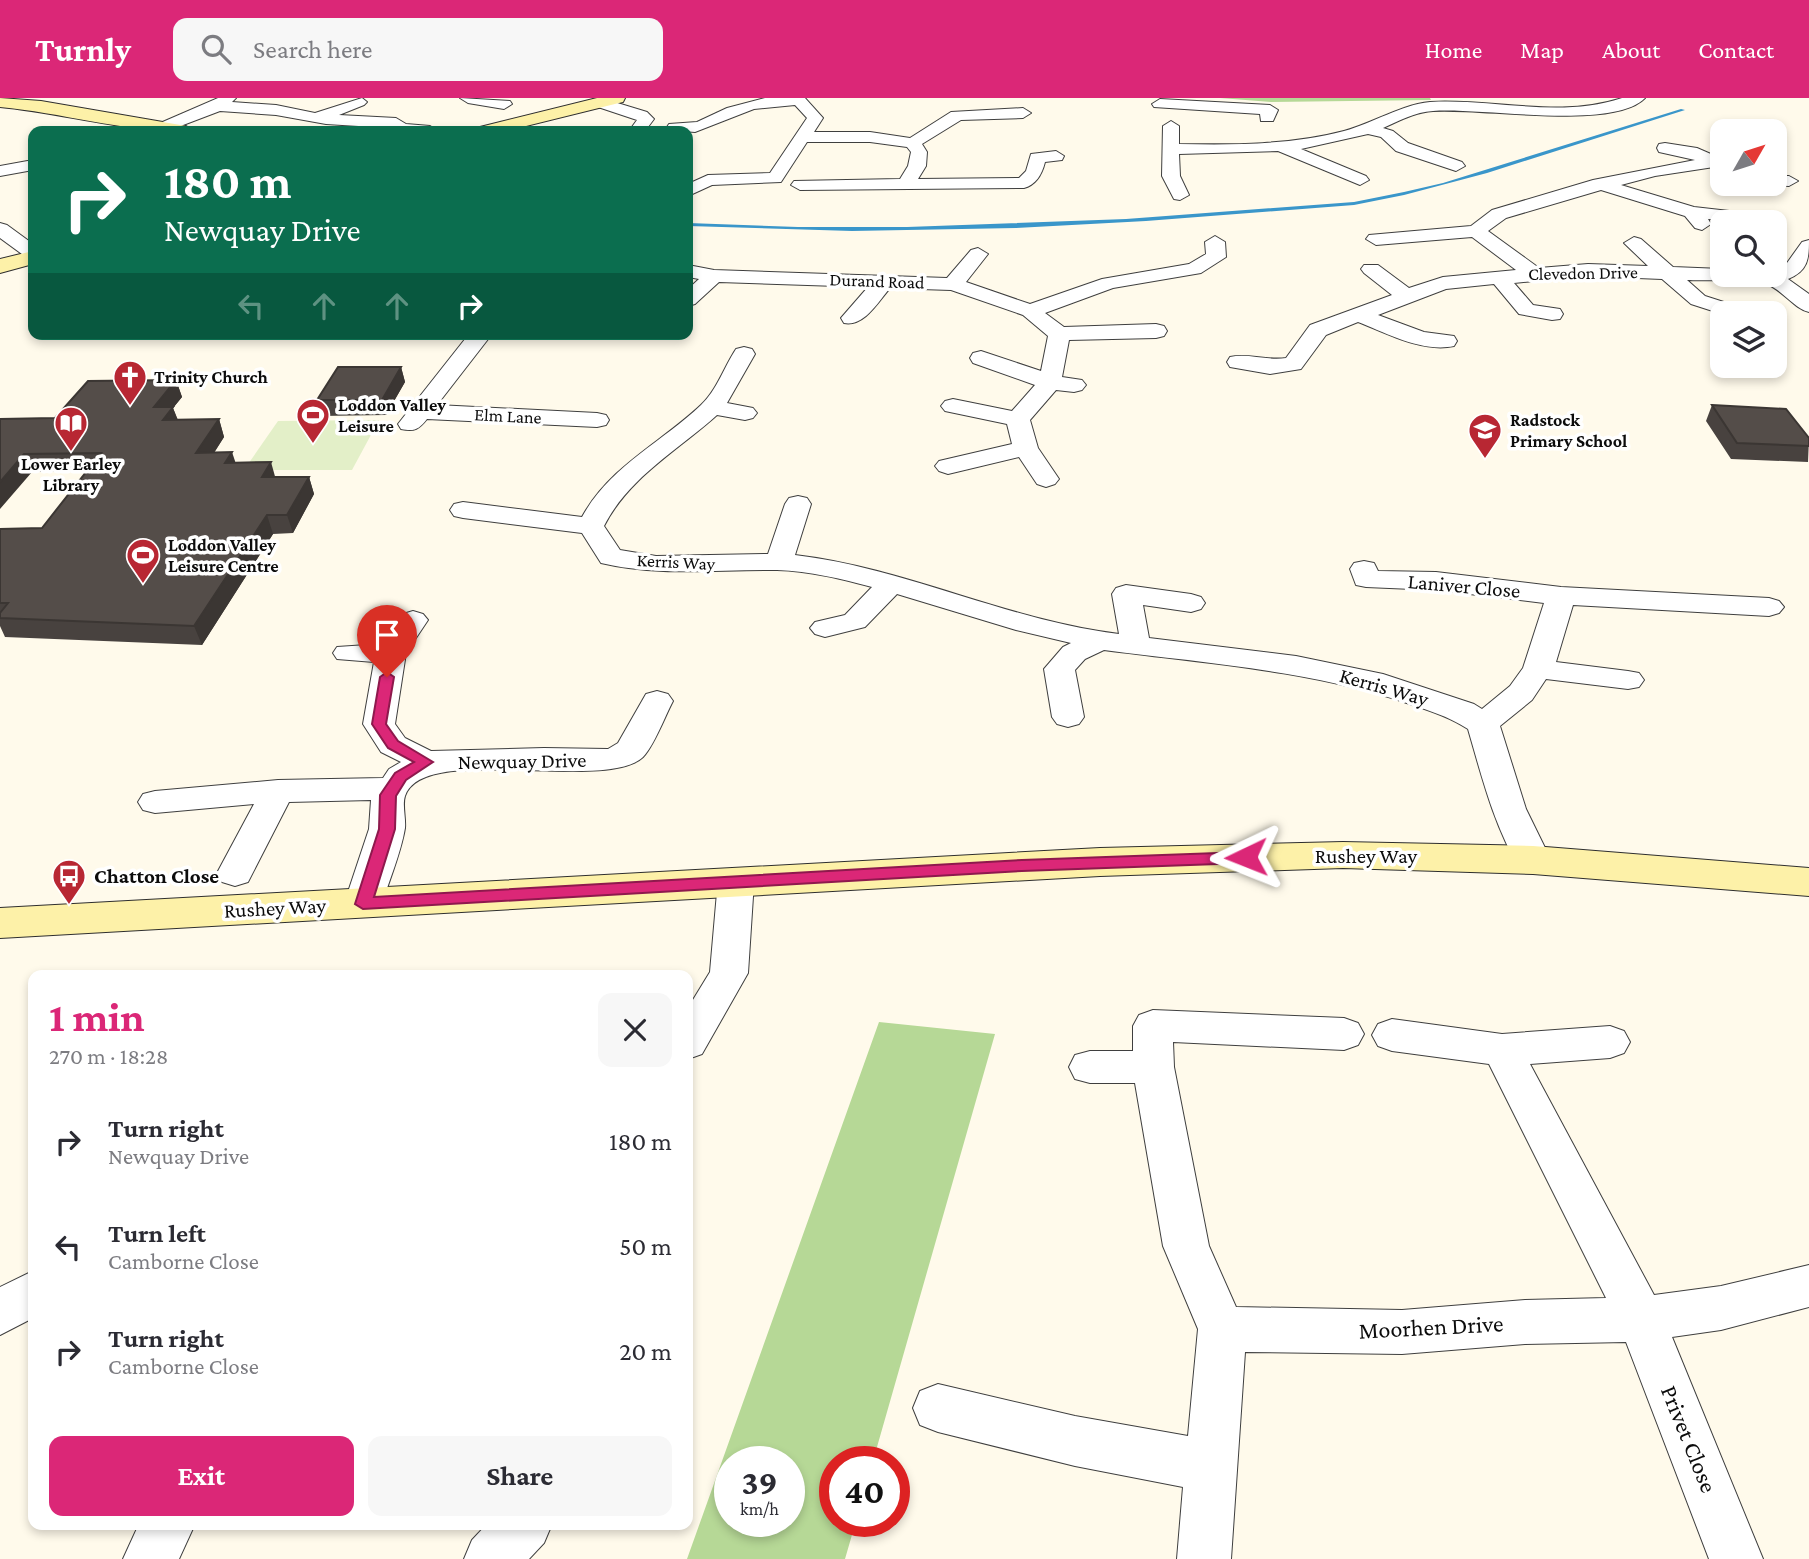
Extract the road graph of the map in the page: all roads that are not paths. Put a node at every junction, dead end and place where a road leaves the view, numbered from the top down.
1 (468, 98) edge
2 (1637, 98) edge
3 (797, 99) edge
4 (609, 100) edge
5 (0, 102) edge
6 (223, 102) edge
7 (359, 102) dead end
8 (504, 104) dead end
9 (1023, 113) dead end
10 (1273, 115) dead end
11 (316, 118) junction
12 (157, 126) edge
13 (166, 126) edge
14 (402, 126) edge
15 (506, 126) edge
16 (641, 126) edge
17 (693, 129) edge
18 (1369, 129) junction
19 (804, 137) junction
20 (913, 143) junction
21 (1280, 146) junction
22 (1665, 148) dead end
23 (1172, 149) junction
24 (1218, 150) junction
25 (0, 151) edge
26 (1056, 156) dead end
27 (1710, 159) edge
28 (1710, 164) edge
29 (1237, 165) dead end
30 (28, 166) edge
31 (1456, 166) dead end
32 (7, 169) edge
33 (1191, 175) dead end
34 (1171, 176) junction
35 (1353, 178) dead end
36 (906, 184) junction
37 (1600, 184) junction
38 (800, 185) dead end
39 (693, 187) edge
40 (1180, 195) dead end
41 (1710, 217) edge
42 (22, 223) dead end
43 (0, 229) edge
44 (1476, 231) junction
45 (1386, 236) dead end
46 (1215, 242) dead end
47 (1634, 243) dead end
48 (1809, 246) edge
49 (28, 252) edge
50 (978, 254) dead end
51 (28, 258) edge
52 (820, 258) dead end
53 (1125, 263) dead end
54 (0, 266) edge
55 (1371, 269) dead end
56 (693, 272) edge
57 (1787, 272) edge
58 (1532, 273) junction
59 (1668, 273) junction
60 (714, 275) junction
61 (1710, 275) edge
62 (1499, 276) junction
63 (802, 278) junction
64 (884, 281) junction
65 (1109, 283) junction
66 (953, 284) junction
67 (1787, 287) edge
68 (693, 295) edge
69 (1405, 295) junction
70 (1710, 306) edge
71 (1809, 306) edge
72 (1030, 311) junction
73 (1552, 314) dead end
74 (1358, 315) junction
75 (852, 318) dead end
76 (1156, 331) dead end
77 (1059, 334) junction
78 (476, 340) edge
79 (1446, 341) dead end
80 (1305, 348) junction
81 (744, 354) dead end
82 (1329, 354) dead end
83 (981, 358) dead end
84 (1238, 362) dead end
85 (1049, 382) junction
86 (1074, 385) dead end
87 (953, 406) dead end
88 (713, 407) junction
89 (745, 413) dead end
90 (1018, 419) junction
91 (597, 420) dead end
92 (1026, 448) junction
93 (948, 466) dead end
94 (1046, 479) dead end
95 (798, 504) dead end
96 (463, 510) dead end
97 (591, 526) junction
98 (779, 562) junction
99 (1365, 580) dead end
100 (891, 584) junction
101 (1561, 596) junction
102 (1191, 603) dead end
103 (1769, 607) dead end
104 (413, 620) dead end
105 (825, 628) dead end
106 (1100, 641) junction
107 (1136, 647) junction
108 (348, 653) dead end
109 (391, 653) junction
110 (1538, 669) junction
111 (1628, 680) dead end
112 (657, 701) dead end
113 (1068, 716) dead end
114 (1483, 724) junction
115 (426, 762) junction
116 (392, 789) junction
117 (278, 791) junction
118 (155, 802) dead end
119 (1533, 860) junction
120 (235, 873) dead end
121 (736, 881) junction
122 (1809, 882) edge
123 (363, 904) junction
124 (0, 923) edge
125 (693, 1034) edge
126 (1344, 1034) dead end
127 (1392, 1035) dead end
128 (1610, 1042) dead end
129 (1502, 1050) junction
130 (1090, 1067) dead end
131 (1153, 1067) junction
132 (1809, 1286) edge
133 (28, 1295) edge
134 (0, 1314) edge
135 (1641, 1319) junction
136 (1222, 1329) junction
137 (938, 1408) dead end
138 (1213, 1467) junction
139 (165, 1530) edge
140 (519, 1530) edge
141 (150, 1559) edge
142 (491, 1559) edge
143 (1204, 1559) edge
144 (1736, 1559) edge

1 - 8 street
2 - 18 street
3 - 17 street
3 - 19 street
4 - 15 street
4 - 16 street
5 - 12 street
6 - 11 street
6 - 13 street
7 - 11 street
9 - 20 street
10 - 23 street
11 - 14 street
18 - 21 street
18 - 31 street
19 - 20 street
19 - 39 street
20 - 36 street
21 - 24 street
21 - 35 street
22 - 27 street
23 - 24 street
23 - 34 street
24 - 29 street
25 - 32 street
26 - 36 street
28 - 37 street
30 - 32 street
33 - 34 street
34 - 40 street
36 - 38 street
37 - 41 street
37 - 44 street
42 - 43 street
43 - 49 street
44 - 45 street
44 - 58 street
46 - 65 street
47 - 59 street, Clevedon Drive
48 - 57 street
50 - 66 street, Durand Road
51 - 54 street
52 - 63 street, Durand Road
53 - 65 street
55 - 69 street
56 - 60 street, Durand Road
58 - 59 street, Clevedon Drive
58 - 62 street, Clevedon Drive
59 - 61 street, Clevedon Drive
59 - 70 street, Clevedon Drive
60 - 63 street, Durand Road
60 - 68 street
62 - 69 street, Clevedon Drive
62 - 73 street, Clevedon Drive
63 - 64 street, Durand Road
64 - 66 street, Durand Road
64 - 75 street
65 - 72 street
66 - 72 street, Durand Road
67 - 71 street
69 - 74 street, Clevedon Drive
72 - 77 street, Durand Road
74 - 79 street
74 - 80 street, Clevedon Drive
76 - 77 street
77 - 85 street
78 - 91 street, Elm Lane
80 - 82 street
80 - 84 street, Clevedon Drive
81 - 88 street
83 - 85 street
85 - 86 street
85 - 90 street
87 - 90 street
88 - 89 street
88 - 97 street
90 - 92 street
92 - 93 street
92 - 94 street
95 - 98 street
96 - 97 street
97 - 98 street, Kerris Way
98 - 100 street, Kerris Way
99 - 101 street, Laniver Close
100 - 105 street
100 - 106 street, Kerris Way
101 - 103 street, Laniver Close
101 - 110 street
102 - 107 street
104 - 109 street
106 - 107 street, Kerris Way
106 - 113 street
107 - 114 street, Kerris Way
108 - 109 street
109 - 115 street
110 - 111 street
110 - 114 street
112 - 115 street, Newquay Drive
114 - 119 street
115 - 116 street
116 - 117 street
116 - 123 street
117 - 118 street
117 - 120 street
119 - 121 street, Rushey Way
119 - 122 street, Rushey Way
121 - 123 street, Rushey Way
121 - 125 street
123 - 124 street, Rushey Way
126 - 131 street
127 - 129 street
128 - 129 street
129 - 135 street
130 - 131 street
131 - 136 street
132 - 135 street, Moorhen Drive
133 - 134 street
135 - 136 street, Moorhen Drive
135 - 144 street, Privet Close
136 - 138 street
137 - 138 street
138 - 143 street
139 - 141 street
140 - 142 street

